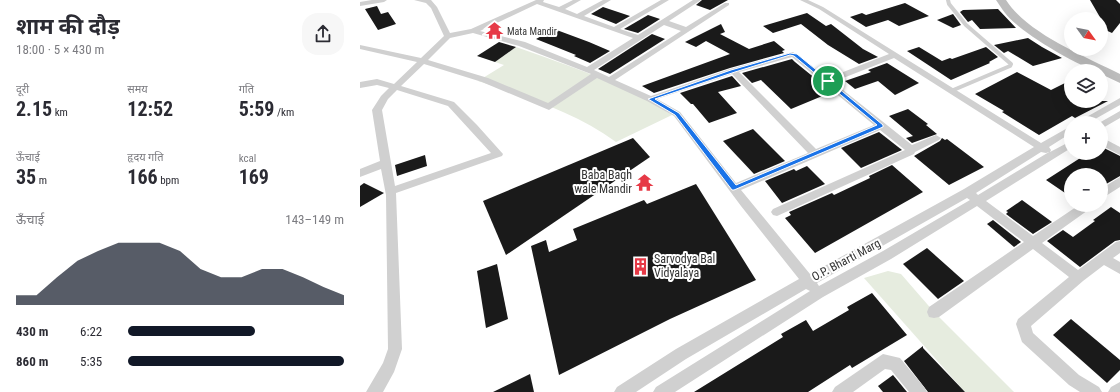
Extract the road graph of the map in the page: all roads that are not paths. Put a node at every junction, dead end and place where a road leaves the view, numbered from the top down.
1 (384, 0) edge
2 (425, 0) edge
3 (578, 0) edge
4 (608, 0) edge
5 (666, 0) edge
6 (698, 0) edge
7 (803, 0) edge
8 (948, 0) edge
9 (1001, 0) edge
10 (1014, 0) edge
11 (539, 1) edge
12 (360, 4) edge
13 (727, 4) dead end
14 (559, 10) junction
15 (578, 16) junction
16 (664, 22) junction
17 (615, 29) junction
18 (686, 30) junction
19 (473, 31) junction
20 (448, 36) junction
21 (639, 38) junction
22 (1064, 42) edge
23 (360, 47) edge
24 (894, 55) junction
25 (1092, 56) edge
26 (424, 61) junction
27 (588, 70) junction
28 (1120, 70) edge
29 (733, 71) junction
30 (597, 74) junction
31 (1120, 78) edge
32 (610, 80) junction
33 (828, 81) junction
34 (360, 85) edge
35 (396, 87) junction
36 (951, 91) junction
37 (650, 99) junction
38 (1120, 101) edge
39 (1120, 114) edge
40 (1093, 116) edge
41 (1108, 122) edge
42 (881, 126) junction
43 (1064, 133) edge
44 (936, 138) dead end
45 (1108, 144) edge
46 (1040, 146) junction
47 (1064, 148) edge
48 (911, 150) junction
49 (1120, 152) edge
50 (815, 154) junction
51 (1053, 154) junction
52 (386, 163) junction
53 (360, 173) edge
54 (1120, 181) edge
55 (734, 188) junction
56 (1108, 190) edge
57 (391, 191) junction
58 (972, 196) junction
59 (777, 212) dead end
60 (1077, 212) edge
61 (1034, 243) junction
62 (1120, 246) edge
63 (1104, 258) junction
64 (1120, 269) edge
65 (1078, 277) junction
66 (808, 281) junction
67 (818, 293) junction
68 (934, 312) dead end
69 (1120, 390) edge
70 (374, 392) edge
71 (622, 392) edge
72 (661, 392) edge
73 (840, 392) edge
74 (919, 392) edge
75 (1094, 392) edge
76 (1116, 392) edge

1 - 12 street
2 - 20 street
3 - 14 street
4 - 15 street
5 - 17 street
6 - 16 street
7 - 24 street
8 - 36 lane
9 - 31 main road
10 - 22 main road
11 - 14 street
11 - 19 street
13 - 18 street
14 - 15 street
15 - 17 street
16 - 18 street
16 - 21 street
17 - 21 street
18 - 32 street
19 - 20 street
19 - 27 street
20 - 26 street
21 - 27 street
23 - 26 street
24 - 33 street
24 - 36 street
25 - 28 main road
26 - 30 street
26 - 35 street
27 - 30 street
29 - 33 street
29 - 37 street
29 - 50 street
30 - 32 street
32 - 37 street
33 - 42 street
34 - 35 street
35 - 52 street
35 - 57 street
36 - 46 street
37 - 55 street
38 - 40 street
39 - 41 street
42 - 48 street
42 - 50 street
43 - 46 street, O.P. Bharti Marg
44 - 48 street
45 - 49 street
46 - 51 street
46 - 58 street, O.P. Bharti Marg
47 - 51 street, O.P. Bharti Marg
48 - 59 street
50 - 55 street
51 - 58 street, O.P. Bharti Marg
52 - 53 street
52 - 57 street
54 - 56 street
55 - 66 street
57 - 70 street
58 - 61 street
58 - 66 street, O.P. Bharti Marg
58 - 67 street, O.P. Bharti Marg
60 - 61 street
61 - 65 street
61 - 68 street
62 - 63 street
63 - 64 street
63 - 65 street
65 - 75 street
66 - 67 street
66 - 71 street, O.P. Bharti Marg
67 - 72 street, O.P. Bharti Marg
69 - 76 street
73 - 74 street

